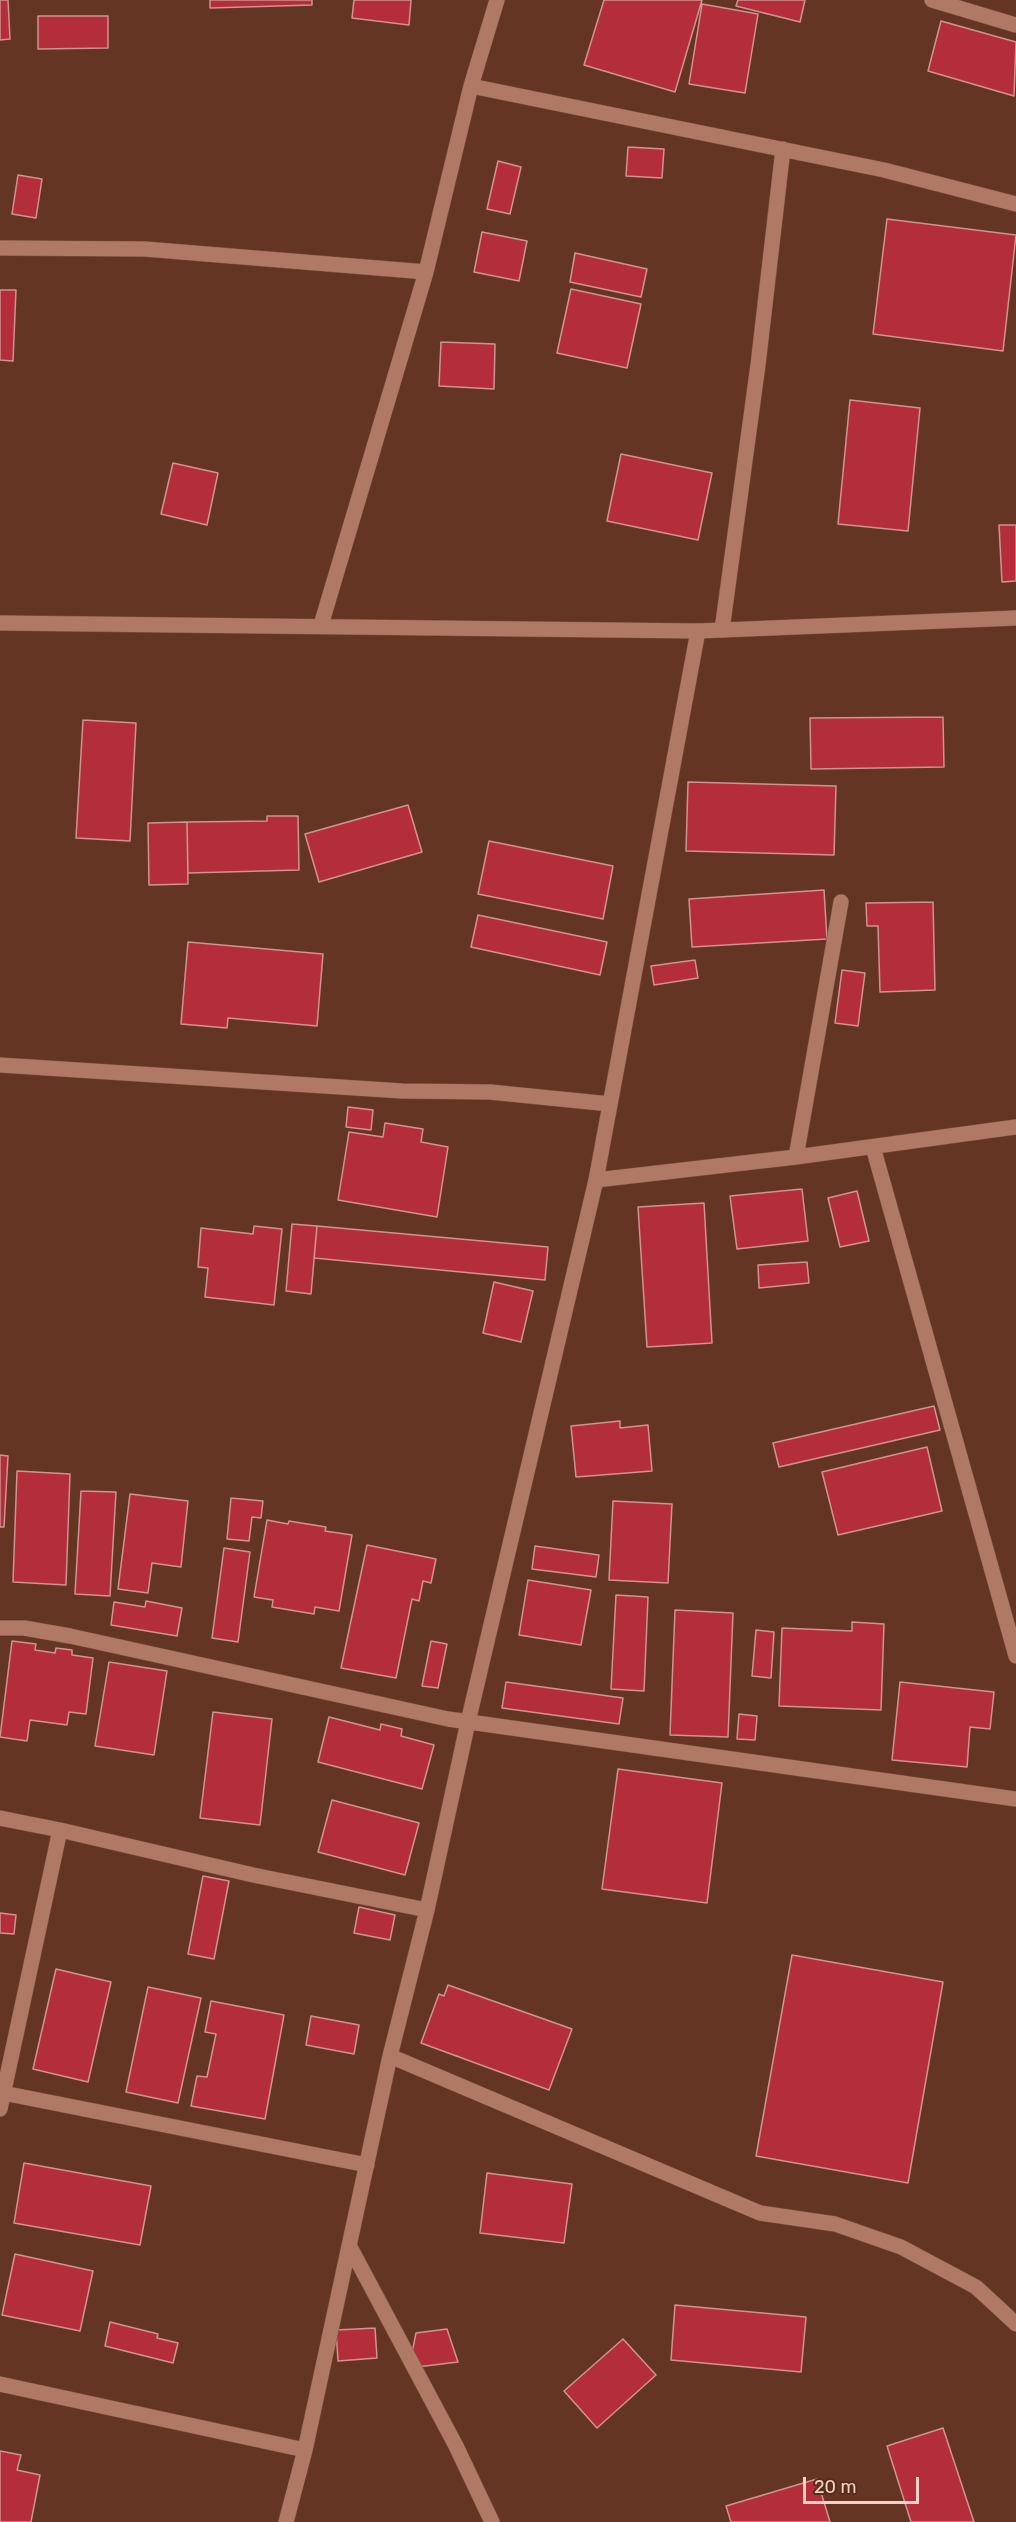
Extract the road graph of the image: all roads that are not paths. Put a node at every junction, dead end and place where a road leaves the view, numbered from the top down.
1 (497, 0) edge
2 (938, 1) edge
3 (1016, 26) edge
4 (471, 86) junction
5 (783, 149) junction
6 (1016, 204) edge
7 (0, 248) edge
8 (426, 272) junction
9 (1016, 618) edge
10 (0, 623) edge
11 (321, 625) junction
12 (722, 630) junction
13 (698, 631) junction
14 (842, 902) dead end
15 (0, 1065) edge
16 (610, 1104) junction
17 (1016, 1127) edge
18 (873, 1147) junction
19 (796, 1157) junction
20 (596, 1180) junction
21 (0, 1628) edge
22 (1016, 1656) edge
23 (468, 1722) junction
24 (1016, 1799) edge
25 (0, 1818) edge
26 (60, 1830) junction
27 (427, 1910) junction
28 (390, 2056) junction
29 (2, 2101) edge
30 (367, 2165) junction
31 (350, 2247) junction
32 (1016, 2324) edge
33 (0, 2384) edge
34 (305, 2450) junction
35 (286, 2522) edge
36 (492, 2522) edge

1 - 4 street
2 - 3 street
4 - 5 street
4 - 8 street
5 - 6 street
5 - 12 street
7 - 8 street
8 - 11 street
9 - 12 street
10 - 11 street
11 - 13 street
12 - 13 street
13 - 16 street
14 - 19 street
15 - 16 street
16 - 20 street
17 - 18 street
18 - 19 street
18 - 22 street
19 - 20 street
20 - 23 street
21 - 23 street
23 - 24 street
23 - 27 street
25 - 26 street
26 - 27 street
26 - 29 street
27 - 28 street
28 - 30 street
28 - 32 street
29 - 30 street
30 - 31 street
31 - 34 street
31 - 36 street
33 - 34 street
34 - 35 street

